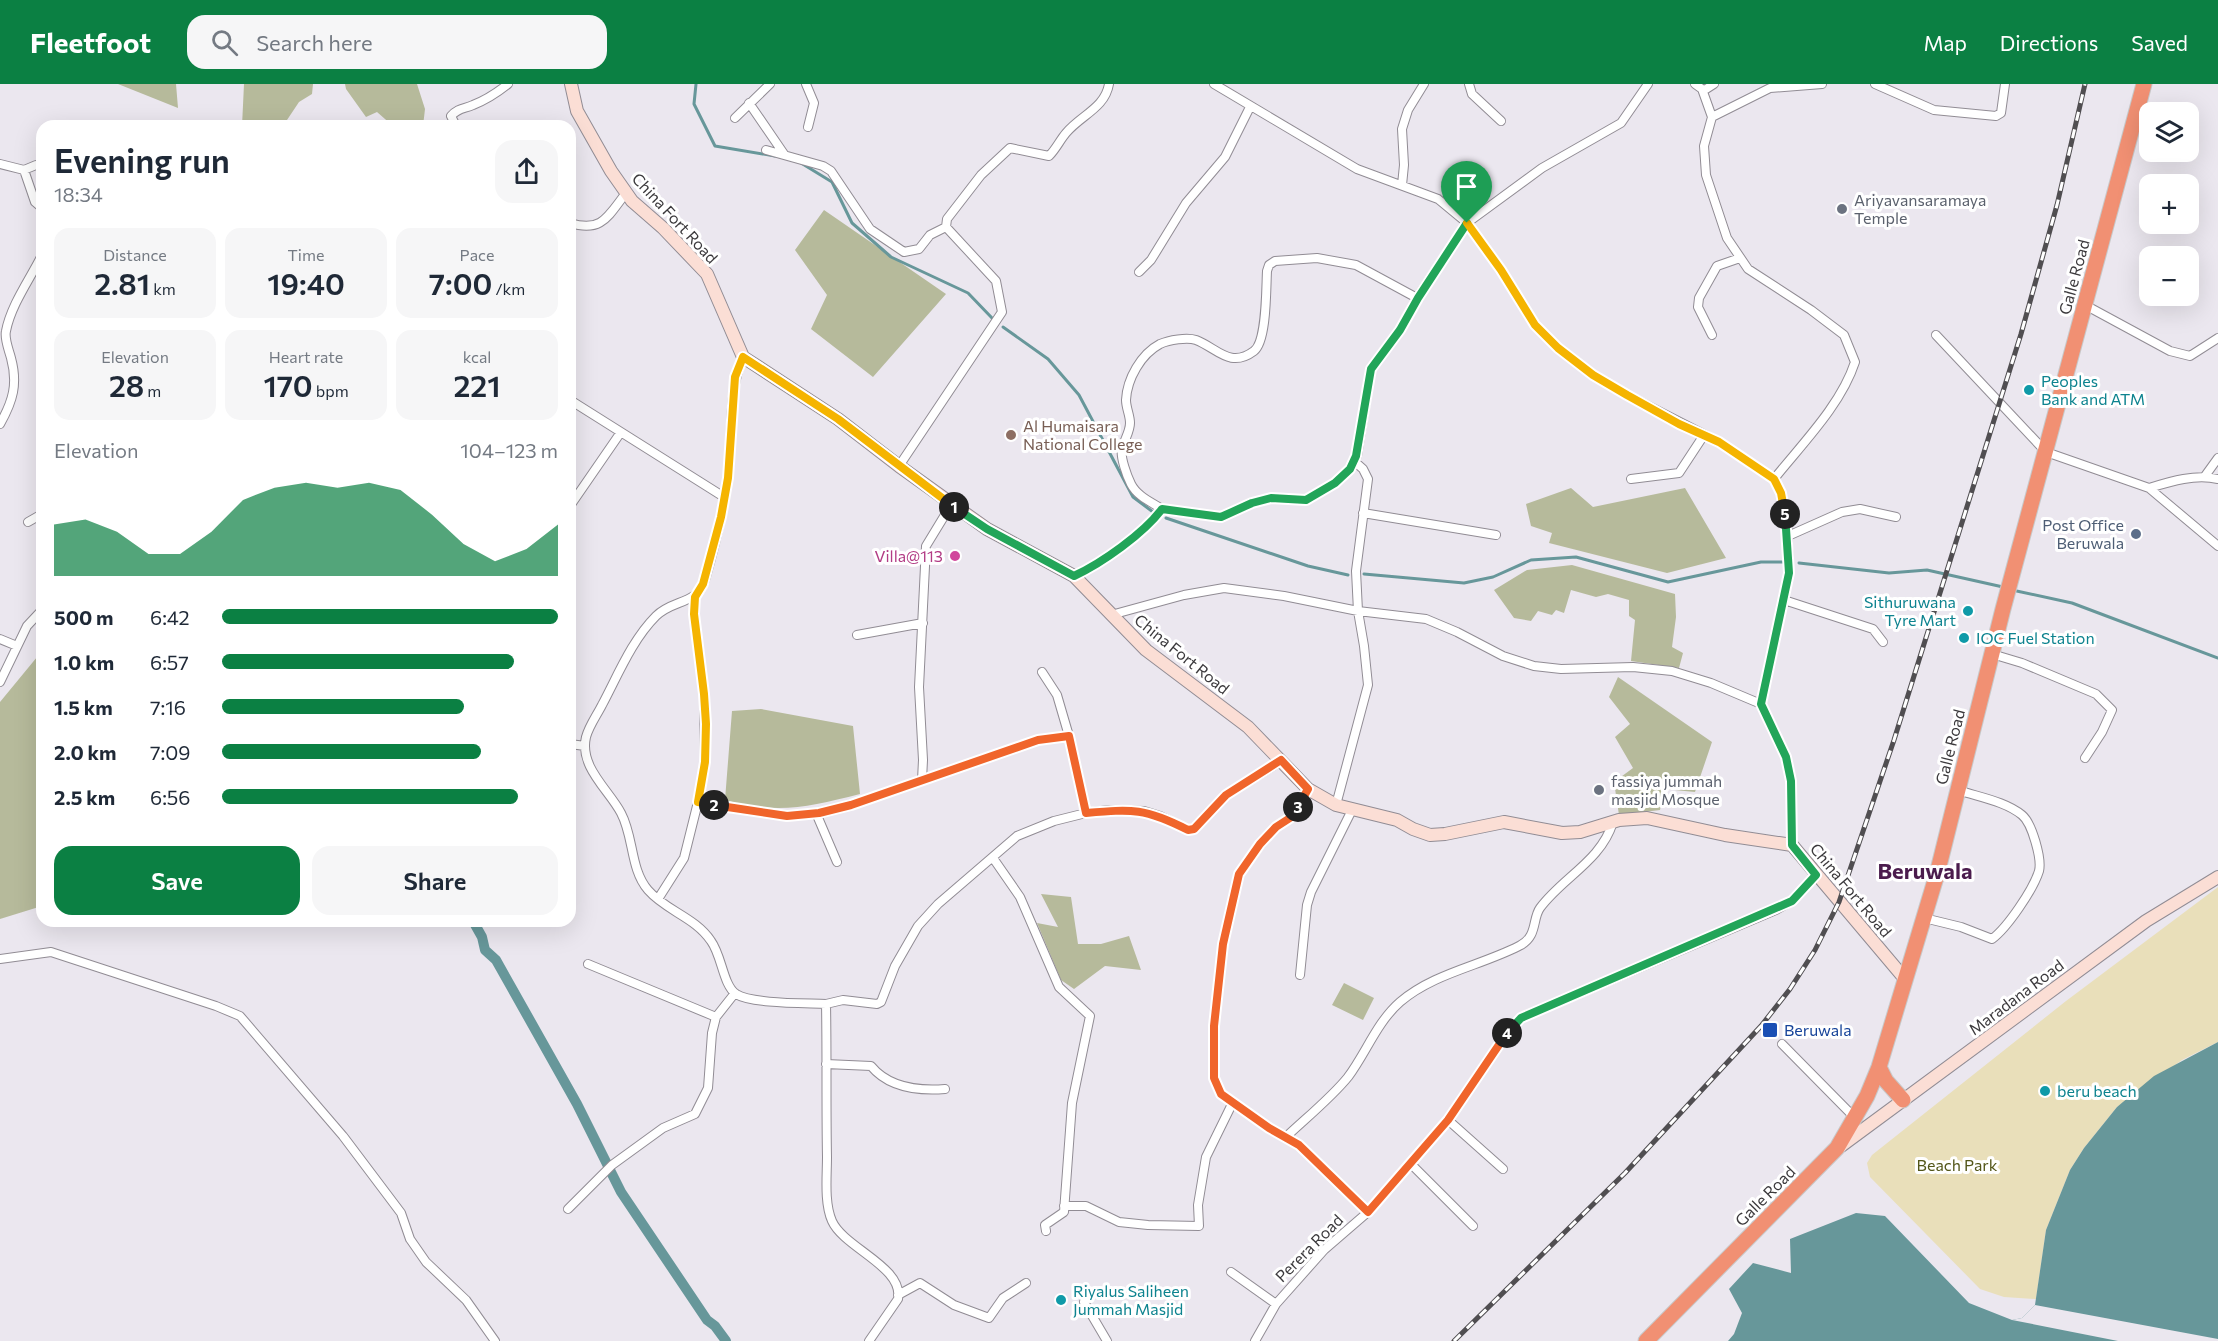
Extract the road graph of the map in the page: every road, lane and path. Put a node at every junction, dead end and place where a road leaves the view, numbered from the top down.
1 (508, 84) edge
2 (572, 84) edge
3 (770, 84) edge
4 (806, 84) edge
5 (1108, 84) edge
6 (1214, 84) edge
7 (1424, 84) edge
8 (1469, 84) edge
9 (1648, 84) edge
10 (1695, 84) edge
11 (1714, 84) edge
12 (1822, 84) edge
13 (1875, 84) edge
14 (2005, 84) edge
15 (2144, 84) edge
16 (1703, 91) junction
17 (749, 103) junction
18 (1250, 106) junction
19 (1712, 117) junction
20 (735, 118) dead end
21 (454, 120) edge
22 (1501, 121) dead end
23 (808, 127) dead end
24 (766, 150) dead end
25 (784, 154) junction
26 (0, 164) edge
27 (36, 165) edge
28 (24, 170) junction
29 (1402, 185) junction
30 (627, 193) junction
31 (36, 203) edge
32 (1467, 223) junction
33 (576, 225) edge
34 (945, 226) junction
35 (1740, 258) junction
36 (36, 267) edge
37 (1139, 272) dead end
38 (1418, 298) junction
39 (2085, 305) junction
40 (1712, 335) dead end
41 (1936, 335) dead end
42 (2218, 338) edge
43 (743, 357) junction
44 (576, 404) edge
45 (0, 424) edge
46 (621, 432) junction
47 (1704, 435) junction
48 (2046, 452) junction
49 (2218, 458) edge
50 (1354, 461) junction
51 (899, 466) junction
52 (2205, 476) junction
53 (1630, 479) dead end
54 (1774, 479) junction
55 (2218, 479) edge
56 (2150, 488) junction
57 (576, 497) edge
58 (724, 497) junction
59 (951, 505) junction
60 (1162, 509) junction
61 (1363, 513) junction
62 (36, 517) edge
63 (1896, 517) dead end
64 (28, 522) dead end
65 (1496, 535) dead end
66 (1788, 536) junction
67 (2218, 546) edge
68 (1074, 576) junction
69 (695, 597) junction
70 (1784, 600) junction
71 (1358, 612) junction
72 (1111, 615) junction
73 (36, 616) edge
74 (923, 623) junction
75 (857, 635) dead end
76 (0, 639) edge
77 (1883, 642) dead end
78 (17, 646) junction
79 (1992, 654) junction
80 (1042, 672) dead end
81 (0, 682) edge
82 (1761, 704) junction
83 (1069, 736) junction
84 (576, 745) edge
85 (585, 746) junction
86 (2085, 758) dead end
87 (1281, 760) junction
88 (922, 780) junction
89 (1308, 789) junction
90 (1958, 790) junction
91 (698, 802) junction
92 (1336, 805) junction
93 (1352, 810) junction
94 (816, 813) junction
95 (1086, 813) junction
96 (1613, 822) junction
97 (1792, 845) junction
98 (993, 858) junction
99 (837, 862) dead end
100 (1816, 875) junction
101 (2218, 877) edge
102 (658, 899) junction
103 (1923, 918) junction
104 (0, 959) edge
105 (588, 964) dead end
106 (1300, 975) dead end
107 (1905, 979) junction
108 (735, 993) junction
109 (826, 1004) junction
110 (716, 1017) junction
111 (1782, 1044) dead end
112 (826, 1064) junction
113 (1879, 1067) junction
114 (945, 1089) dead end
115 (1903, 1100) junction
116 (1233, 1102) junction
117 (1855, 1118) junction
118 (1448, 1120) junction
119 (1286, 1137) junction
120 (1837, 1148) junction
121 (1410, 1163) junction
122 (1503, 1169) dead end
123 (1064, 1206) junction
124 (568, 1209) dead end
125 (1368, 1212) junction
126 (1473, 1226) dead end
127 (1046, 1231) dead end
128 (1231, 1272) dead end
129 (1026, 1283) dead end
130 (898, 1295) junction
131 (1084, 1302) dead end
132 (1276, 1304) junction
133 (495, 1341) edge
134 (869, 1341) edge
135 (1107, 1341) edge
136 (1255, 1341) edge
137 (1646, 1341) edge

1 - 21 street
2 - 30 street, China Fort Road
3 - 17 street
4 - 23 street
5 - 34 street
6 - 18 street
7 - 29 street
8 - 22 street
9 - 32 street
10 - 16 street
11 - 16 street
12 - 19 street
13 - 14 street
15 - 39 highway, Galle Road
16 - 19 street
17 - 20 street
17 - 25 street
18 - 29 street
18 - 37 street
19 - 35 street
24 - 25 street
25 - 34 street
26 - 28 street
27 - 28 street
28 - 31 street
29 - 32 street
30 - 33 street
30 - 43 street, China Fort Road
32 - 38 street
32 - 47 street
34 - 51 street
35 - 40 street
35 - 54 street
36 - 45 street
38 - 50 street
38 - 60 street
39 - 42 street
39 - 48 highway, Galle Road
41 - 48 street
43 - 51 street, China Fort Road
43 - 58 street
44 - 46 street
46 - 57 street
46 - 58 street
47 - 53 street
47 - 54 street
48 - 56 street
48 - 79 highway, Galle Road
49 - 52 street
50 - 60 street
50 - 61 street
51 - 59 street, China Fort Road
52 - 55 street
52 - 56 street
54 - 66 street
56 - 67 street
58 - 69 street
59 - 68 street, China Fort Road
59 - 74 street
60 - 68 street
61 - 65 street
61 - 71 street
62 - 64 street
63 - 66 street
66 - 70 street
68 - 72 street, China Fort Road
69 - 85 street
69 - 91 street
70 - 77 street
70 - 82 street
71 - 72 street
71 - 82 street
71 - 92 street
72 - 87 street, China Fort Road
73 - 78 street
74 - 75 street
74 - 88 street
76 - 78 street
78 - 81 street
79 - 86 street
79 - 90 highway, Galle Road
80 - 83 street
82 - 97 street
83 - 88 street
83 - 95 street
84 - 85 street
85 - 102 street
87 - 89 street, China Fort Road
87 - 95 street
88 - 94 street
89 - 92 street, China Fort Road
89 - 116 street
90 - 103 highway, Galle Road
90 - 103 street
91 - 94 street
91 - 102 street
92 - 93 street, China Fort Road
93 - 96 street, China Fort Road
93 - 106 street
94 - 99 street
95 - 98 street
96 - 97 street, China Fort Road
96 - 119 street
97 - 100 street, China Fort Road
98 - 109 street
98 - 123 street
100 - 107 street, China Fort Road
100 - 118 street, Perera Road
101 - 115 street, Maradana Road
102 - 108 street
103 - 107 highway, Galle Road
104 - 133 street
105 - 110 street
107 - 113 highway, Galle Road
108 - 109 street
108 - 110 street
109 - 112 street
110 - 124 street
111 - 117 street
112 - 114 street
112 - 130 street
113 - 115 highway
113 - 117 highway, Galle Road
115 - 120 street, Maradana Road
116 - 119 street
116 - 123 street
117 - 120 highway, Galle Road
118 - 121 street, Perera Road
118 - 122 street
119 - 125 street
120 - 137 highway, Galle Road
121 - 125 street, Perera Road
121 - 126 street
123 - 127 street
125 - 132 street, Perera Road
128 - 132 street
129 - 130 street
130 - 134 street
131 - 135 street
132 - 136 street, Perera Road

